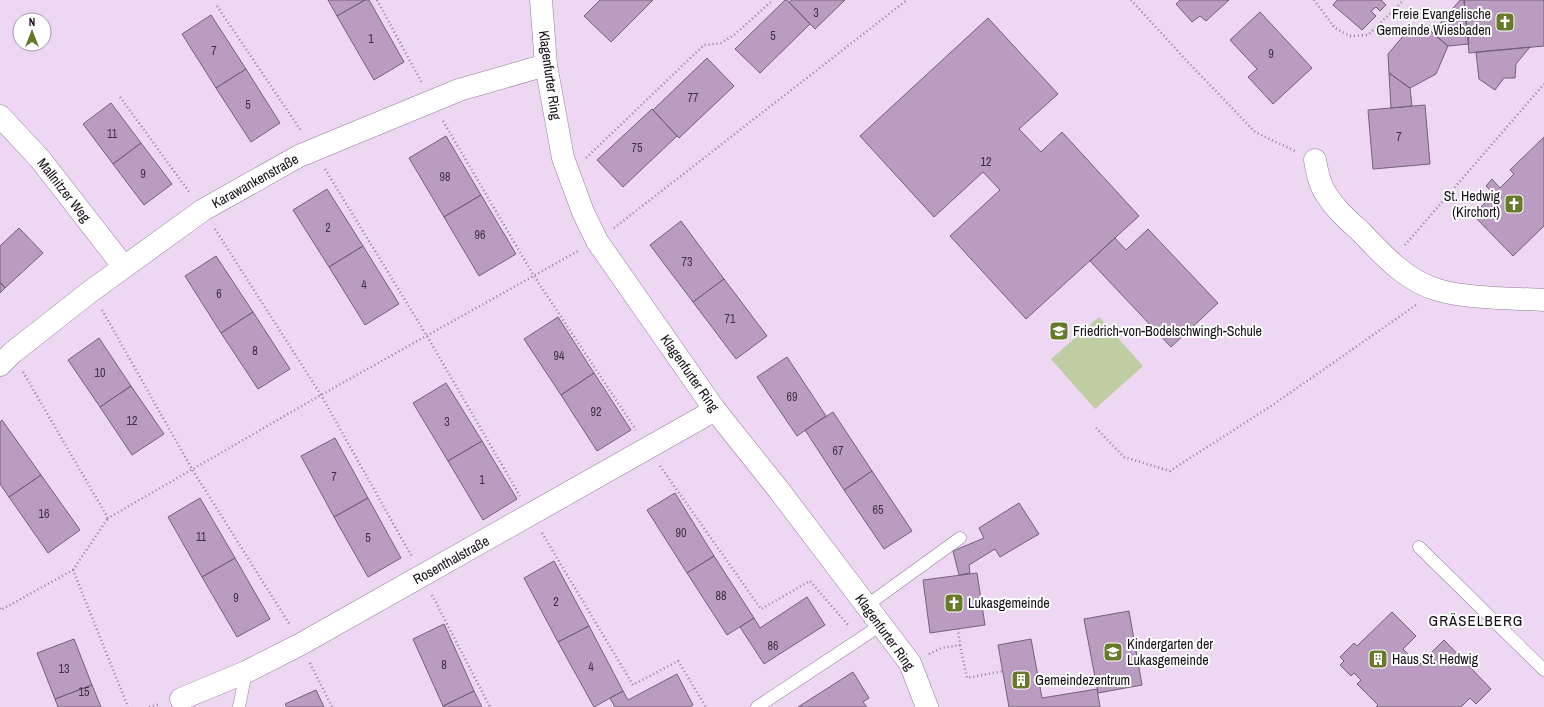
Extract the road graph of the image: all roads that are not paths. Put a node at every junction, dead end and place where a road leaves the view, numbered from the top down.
1 (541, 0) edge
2 (546, 66) junction
3 (0, 116) edge
4 (1315, 160) road end
5 (124, 267) junction
6 (1544, 300) edge
7 (6, 359) edge
8 (715, 410) junction
9 (960, 538) dead end
10 (1419, 547) dead end
11 (866, 606) junction
12 (881, 625) junction
13 (1544, 670) edge
14 (246, 672) junction
15 (181, 699) dead end
16 (239, 707) edge
17 (757, 707) edge
18 (927, 707) edge

1 - 2 street, Klagenfurter Ring
2 - 5 street, Karawankenstraße
2 - 8 street, Klagenfurter Ring
3 - 5 street, Mallnitzer Weg
4 - 6 street
5 - 7 street, Karawankenstraße
8 - 11 street, Klagenfurter Ring
8 - 14 street, Rosenthalstraße
9 - 11 lane
10 - 13 lane
11 - 12 street, Klagenfurter Ring
12 - 17 lane
12 - 18 street, Klagenfurter Ring
14 - 15 street, Rosenthalstraße
14 - 16 lane

